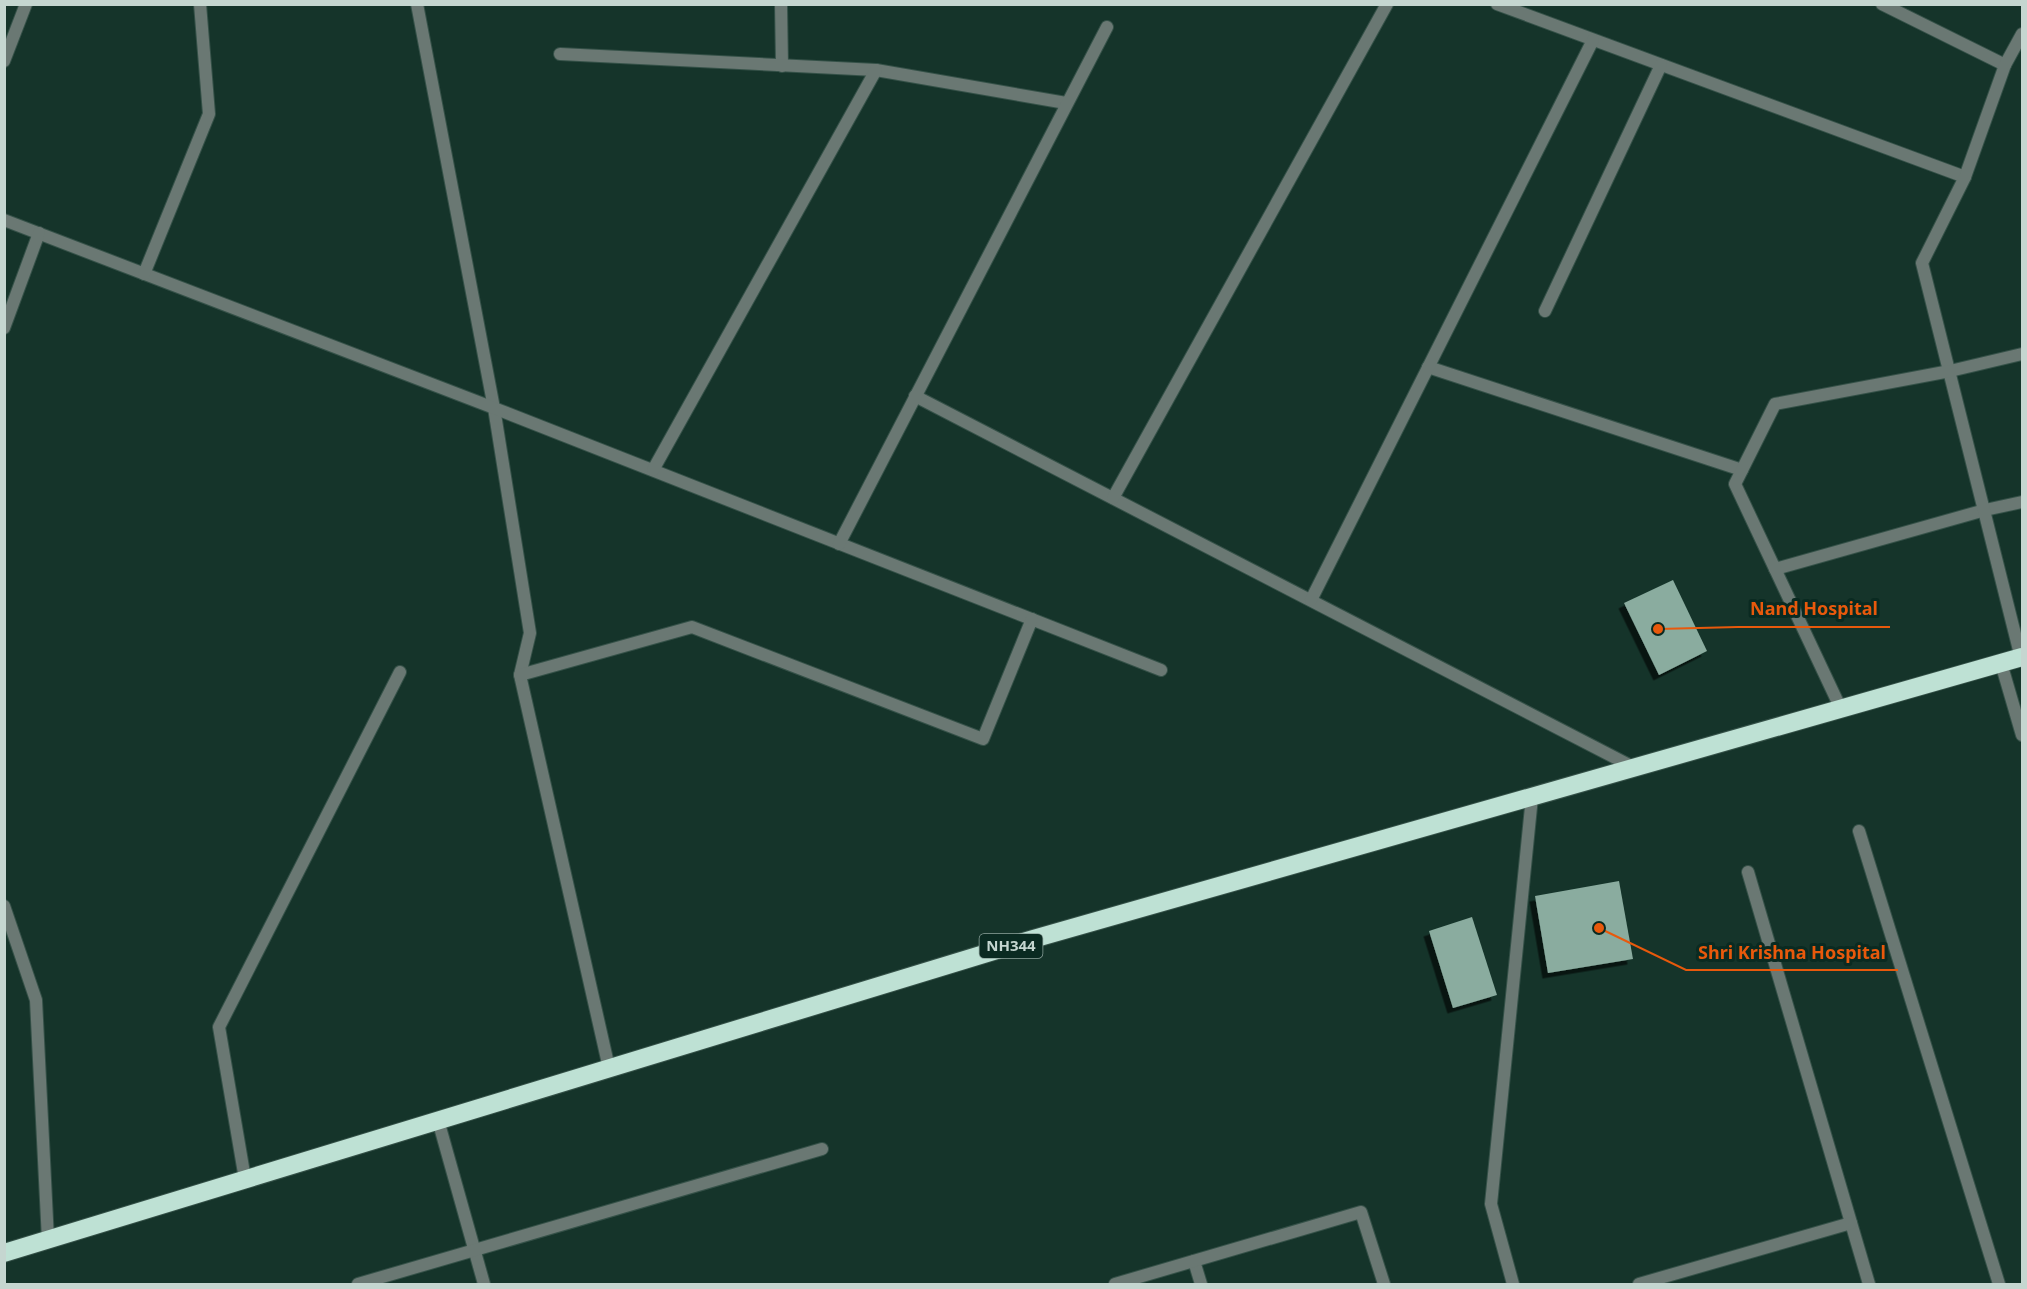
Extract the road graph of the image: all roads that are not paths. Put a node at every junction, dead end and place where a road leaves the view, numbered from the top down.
1 (26, 4) edge
2 (200, 4) edge
3 (417, 4) edge
4 (781, 4) edge
5 (1387, 4) edge
6 (1497, 4) edge
7 (1881, 4) edge
8 (1107, 27) dead end
9 (2022, 34) edge
10 (1593, 40) junction
11 (560, 54) dead end
12 (4, 61) edge
13 (2006, 64) junction
14 (1661, 65) junction
15 (782, 66) junction
16 (876, 70) junction
17 (1066, 104) junction
18 (1965, 177) junction
19 (4, 220) edge
20 (39, 233) junction
21 (144, 274) junction
22 (1545, 311) dead end
23 (4, 328) edge
24 (2022, 354) edge
25 (1428, 367) junction
26 (1950, 371) junction
27 (915, 396) junction
28 (494, 408) junction
29 (653, 470) junction
30 (1742, 470) junction
31 (1113, 498) junction
32 (2022, 502) edge
33 (1985, 510) junction
34 (839, 544) junction
35 (1775, 570) junction
36 (1311, 600) junction
37 (1032, 619) junction
38 (2022, 658) edge
39 (2001, 663) junction
40 (1161, 670) dead end
41 (400, 672) dead end
42 (520, 675) junction
43 (1841, 709) junction
44 (2022, 735) edge
45 (1635, 768) junction
46 (1532, 797) junction
47 (1859, 831) dead end
48 (1748, 872) dead end
49 (4, 906) edge
50 (609, 1068) junction
51 (438, 1120) junction
52 (822, 1149) dead end
53 (245, 1179) junction
54 (1851, 1224) junction
55 (48, 1239) junction
56 (475, 1250) junction
57 (4, 1253) edge
58 (1194, 1261) junction
59 (358, 1284) edge
60 (484, 1284) edge
61 (1115, 1284) edge
62 (1201, 1284) edge
63 (1384, 1284) edge
64 (1513, 1284) edge
65 (1639, 1284) edge
66 (1869, 1284) edge
67 (1999, 1284) edge

1 - 12 street
2 - 21 street
3 - 28 street
4 - 15 street
5 - 31 street
6 - 10 street
7 - 13 street
8 - 17 street
9 - 13 street
10 - 14 street
10 - 25 street
11 - 15 street
13 - 18 street
14 - 18 street
14 - 22 street
15 - 16 street
16 - 17 street
16 - 29 street
17 - 27 street
18 - 26 street
19 - 20 street
20 - 21 street
20 - 23 street
21 - 28 street
24 - 26 street
25 - 30 street
25 - 36 street
26 - 30 street
26 - 33 street
27 - 31 street
27 - 34 street
28 - 29 street
28 - 42 street
29 - 34 street
30 - 35 street
31 - 36 street
32 - 33 street
33 - 35 street
33 - 38 street
34 - 37 street
35 - 43 street
36 - 45 street
37 - 40 street
37 - 42 street
38 - 39 highway, NH344
39 - 43 highway, NH344
39 - 44 street
41 - 53 street
42 - 50 street
43 - 45 highway, NH344
45 - 46 highway, NH344
46 - 50 highway, NH344
46 - 64 street
47 - 67 street
48 - 54 street
49 - 55 street
50 - 51 highway, NH344
51 - 53 highway, NH344
51 - 56 street
52 - 56 street
53 - 55 highway, NH344
54 - 65 street
54 - 66 street
55 - 57 highway, NH344
56 - 59 street
56 - 60 street
58 - 61 street
58 - 62 street
58 - 63 street

